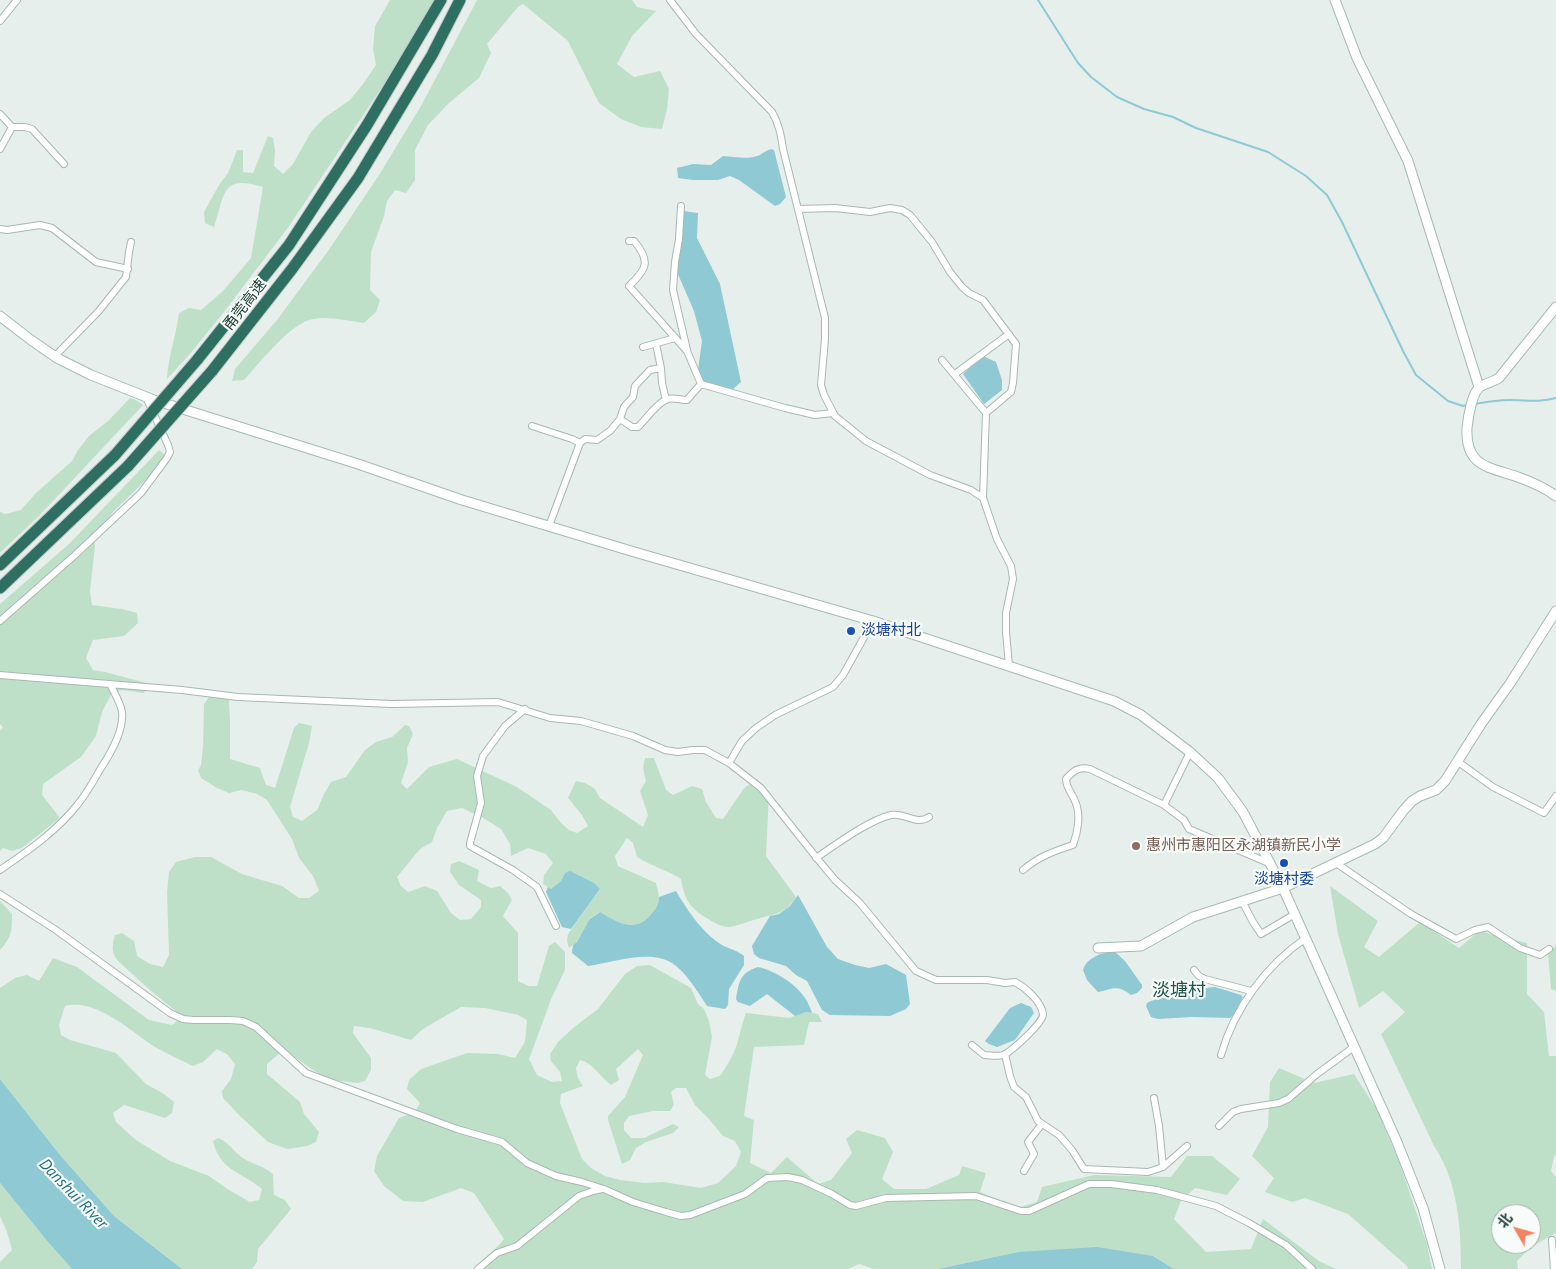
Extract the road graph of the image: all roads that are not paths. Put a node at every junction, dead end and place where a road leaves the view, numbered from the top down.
1 (17, 0) edge
2 (441, 0) edge
3 (460, 0) edge
4 (670, 0) edge
5 (1335, 0) edge
6 (0, 21) edge
7 (0, 114) edge
8 (12, 127) junction
9 (0, 149) edge
10 (64, 164) dead end
11 (681, 206) dead end
12 (798, 210) junction
13 (0, 229) edge
14 (131, 242) dead end
15 (629, 242) dead end
16 (128, 269) junction
17 (1556, 307) edge
18 (0, 316) edge
19 (1009, 334) junction
20 (675, 338) junction
21 (656, 344) junction
22 (643, 347) dead end
23 (687, 351) junction
24 (55, 356) junction
25 (942, 360) dead end
26 (661, 368) junction
27 (955, 374) junction
28 (701, 384) junction
29 (1479, 386) junction
30 (146, 398) junction
31 (666, 400) junction
32 (834, 413) junction
33 (986, 413) junction
34 (620, 419) junction
35 (532, 426) dead end
36 (580, 443) junction
37 (1556, 496) edge
38 (983, 498) junction
39 (548, 526) junction
40 (0, 565) edge
41 (0, 588) edge
42 (1556, 611) edge
43 (0, 621) edge
44 (873, 621) junction
45 (1009, 666) junction
46 (0, 675) edge
47 (110, 684) junction
48 (524, 709) junction
49 (1190, 752) junction
50 (1457, 761) junction
51 (729, 763) junction
52 (1556, 796) edge
53 (1164, 805) junction
54 (929, 817) dead end
55 (816, 858) junction
56 (1336, 863) junction
57 (1271, 864) junction
58 (0, 870) edge
59 (1023, 870) dead end
60 (1283, 888) junction
61 (0, 894) edge
62 (1242, 901) junction
63 (1295, 914) junction
64 (556, 926) dead end
65 (1306, 938) junction
66 (1098, 948) dead end
67 (1550, 949) dead end
68 (1194, 970) dead end
69 (1251, 991) junction
70 (972, 1045) dead end
71 (1354, 1047) junction
72 (1005, 1054) junction
73 (1221, 1055) dead end
74 (1154, 1098) dead end
75 (1042, 1124) junction
76 (1219, 1126) dead end
77 (1188, 1146) dead end
78 (1163, 1167) junction
79 (1024, 1171) dead end
80 (604, 1189) junction
81 (1552, 1240) dead end
82 (478, 1269) edge
83 (1312, 1269) edge
84 (1440, 1269) edge
85 (1554, 1269) edge

1 - 6 street
2 - 40 highway, 甬莞高速, bridge
3 - 41 highway, 甬莞高速, bridge
4 - 12 street
5 - 29 main road
7 - 8 street
8 - 9 street
8 - 10 street
11 - 23 street
12 - 19 street
12 - 32 street
13 - 16 street
14 - 16 street
15 - 20 street
16 - 24 street
17 - 29 main road
18 - 24 main road
19 - 27 street
19 - 33 street
20 - 21 street
20 - 23 street
21 - 22 street
21 - 26 street
23 - 28 street
24 - 30 main road
25 - 27 street
26 - 31 street
26 - 34 street
27 - 33 street
28 - 31 street
28 - 32 street
29 - 37 main road
30 - 39 main road
30 - 43 street
31 - 34 street
32 - 38 street
33 - 38 street
34 - 36 street
35 - 36 street
36 - 39 street
38 - 45 street
39 - 44 main road
42 - 50 main road
44 - 45 main road
44 - 51 street
45 - 49 main road
46 - 47 street
47 - 48 street
47 - 58 street
48 - 51 street
48 - 64 street
49 - 53 street
49 - 57 main road
50 - 52 street
50 - 56 main road
51 - 55 street
53 - 57 street
53 - 59 street
54 - 55 street
55 - 72 street
56 - 60 main road
56 - 67 street
57 - 60 main road
60 - 62 main road
60 - 63 main road
61 - 80 street
62 - 63 street
62 - 66 main road
63 - 65 main road
65 - 69 street
65 - 71 main road
68 - 69 street
69 - 73 street
70 - 72 street
71 - 76 street
71 - 84 main road
72 - 75 street
74 - 78 street
75 - 78 street
75 - 79 street
77 - 78 street
80 - 82 street
80 - 83 street
81 - 85 street

